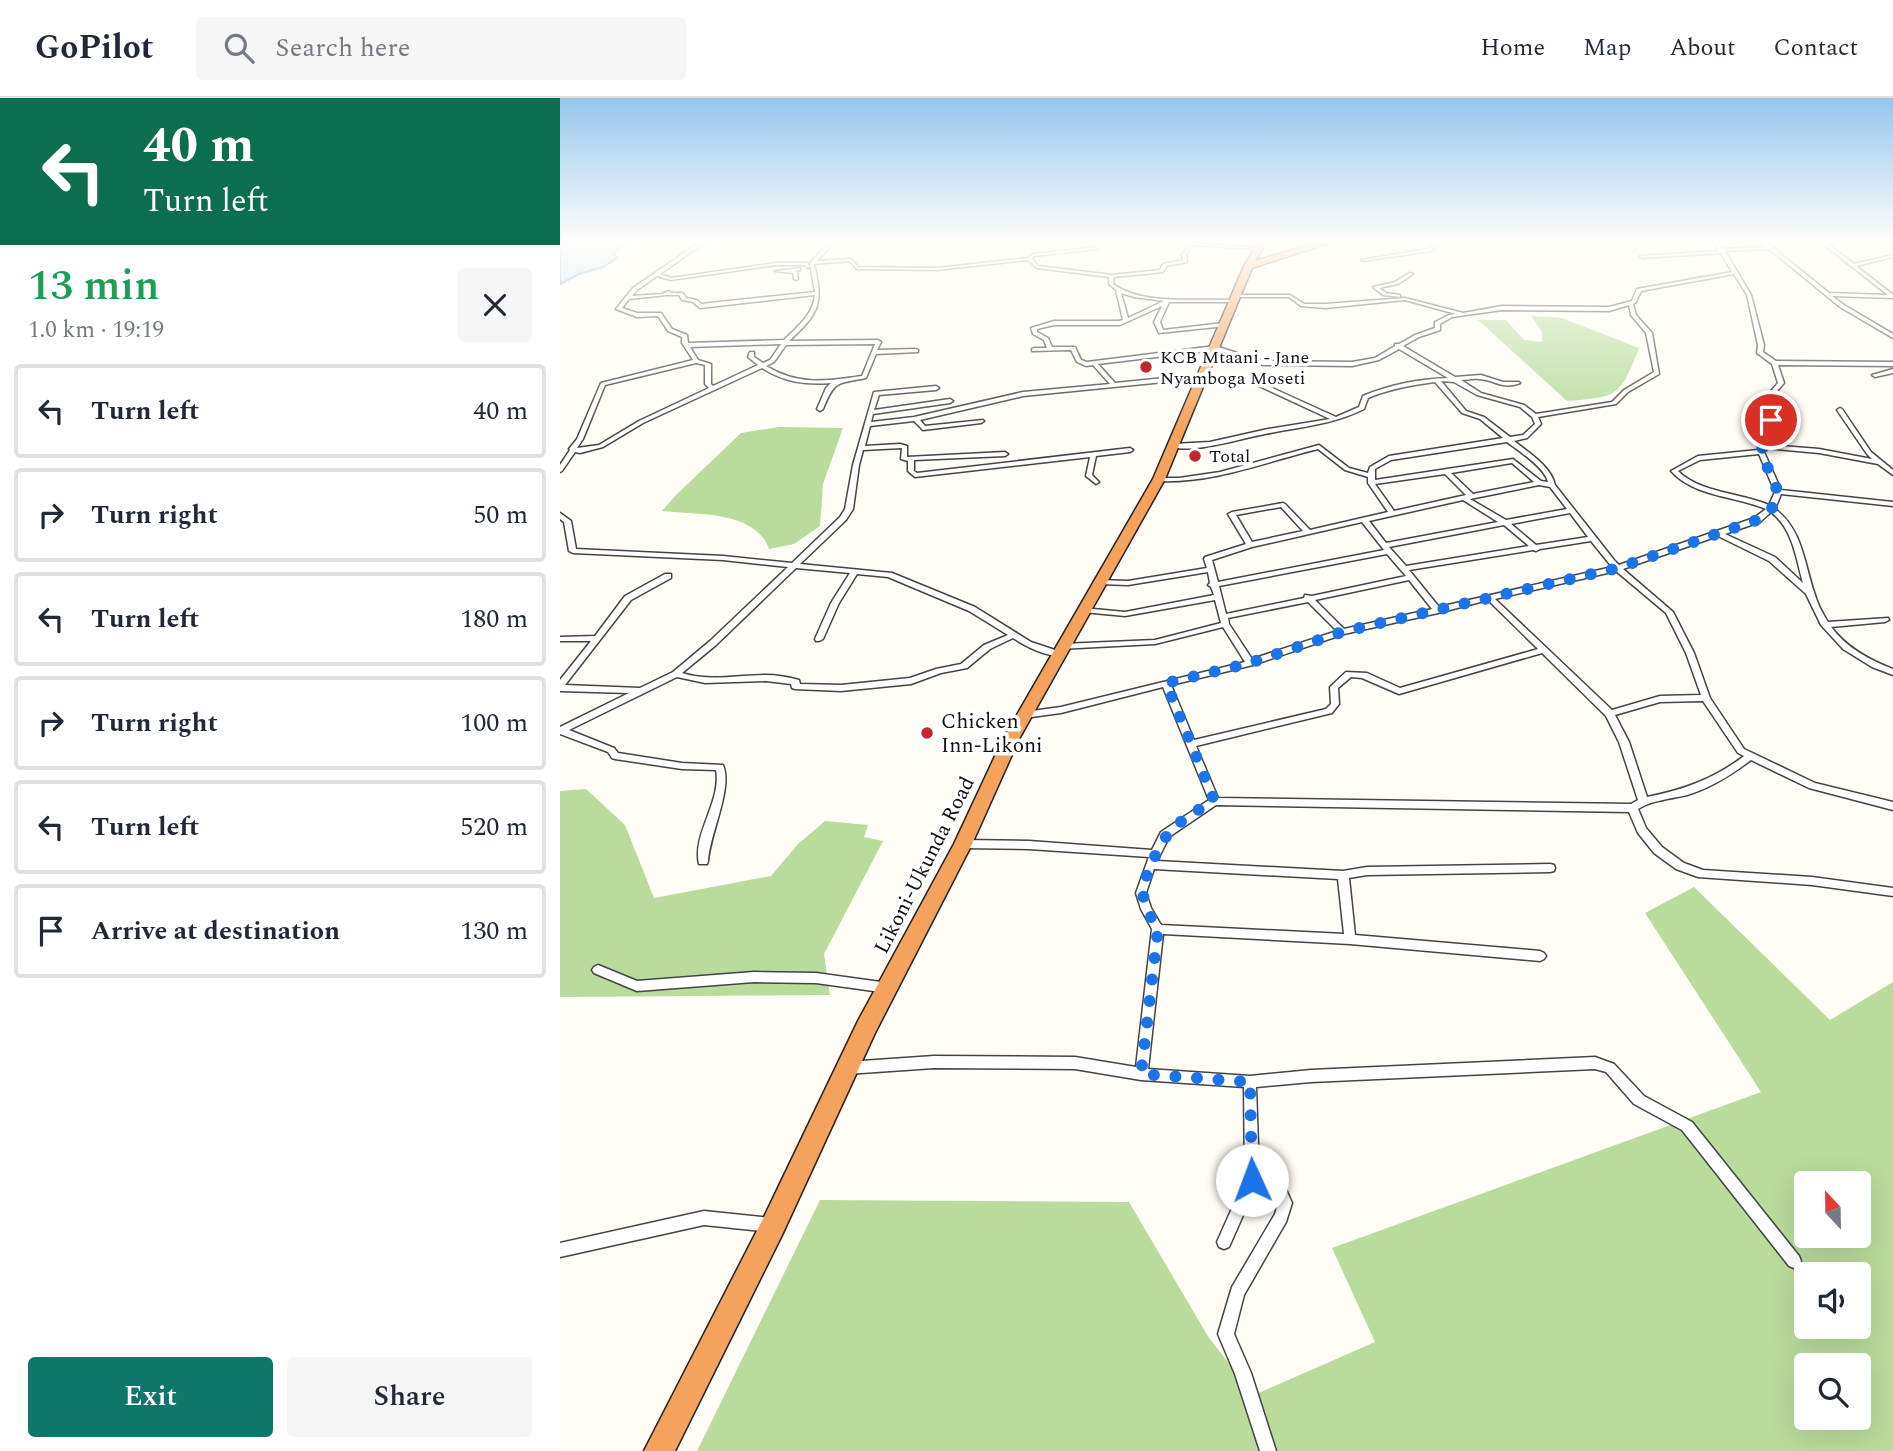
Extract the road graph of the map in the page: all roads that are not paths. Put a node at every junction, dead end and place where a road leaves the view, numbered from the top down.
1 (621, 304) edge
2 (698, 304) edge
3 (717, 304) edge
4 (817, 304) edge
5 (1122, 304) edge
6 (1160, 304) edge
7 (1166, 304) edge
8 (1233, 304) edge
9 (1303, 304) edge
10 (1346, 304) edge
11 (1425, 304) edge
12 (1631, 304) joint
13 (1752, 304) edge
14 (1841, 304) edge
15 (1464, 314) junction
16 (1126, 320) junction
17 (1224, 326) junction
18 (1893, 336) edge
19 (786, 342) junction
20 (1397, 345) junction
21 (689, 347) junction
22 (1215, 348) junction
23 (1050, 349) junction
24 (1034, 350) dead end
25 (916, 351) dead end
26 (874, 352) junction
27 (752, 353) dead end
28 (696, 361) junction
29 (1775, 363) junction
30 (1095, 364) junction
31 (761, 366) junction
32 (1892, 367) edge
33 (1875, 375) dead end
34 (1204, 376) junction
35 (1454, 379) junction
36 (839, 380) junction
37 (1438, 382) junction
38 (1517, 383) dead end
39 (1261, 385) dead end
40 (1115, 386) junction
41 (936, 388) dead end
42 (713, 389) junction
43 (1473, 391) junction
44 (1447, 394) junction
45 (950, 401) dead end
46 (820, 409) dead end
47 (1839, 410) dead end
48 (872, 412) junction
49 (1535, 416) junction
50 (915, 419) junction
51 (1336, 419) junction
52 (981, 421) dead end
53 (869, 424) junction
54 (1510, 440) junction
55 (1173, 446) junction
56 (861, 448) junction
57 (572, 449) junction
58 (1761, 449) junction
59 (1130, 450) dead end
60 (1005, 454) dead end
61 (1093, 456) junction
62 (911, 458) junction
63 (1878, 462) junction
64 (560, 470) edge
65 (1446, 471) junction
66 (1893, 473) edge
67 (1159, 479) junction
68 (1370, 479) junction
69 (1096, 482) dead end
70 (1539, 483) junction
71 (1552, 485) junction
72 (1778, 492) junction
73 (1468, 497) junction
74 (1893, 504) edge
75 (1772, 508) junction
76 (1572, 510) junction
77 (1394, 514) junction
78 (560, 515) edge
79 (1364, 520) junction
80 (1507, 524) junction
81 (1308, 532) junction
82 (1720, 534) junction
83 (1593, 538) junction
84 (1250, 545) junction
85 (1388, 548) junction
86 (1536, 548) junction
87 (794, 565) junction
88 (1618, 568) junction
89 (1404, 569) junction
90 (1208, 570) junction
91 (855, 571) junction
92 (668, 576) dead end
93 (1409, 578) junction
94 (1099, 582) junction
95 (1212, 585) junction
96 (1809, 592) junction
97 (1216, 597) junction
98 (1308, 597) junction
99 (1491, 599) junction
100 (1083, 610) junction
101 (1438, 611) junction
102 (1885, 620) dead end
103 (1224, 621) junction
104 (1825, 625) junction
105 (1342, 632) junction
106 (1014, 635) junction
107 (597, 638) junction
108 (560, 639) edge
109 (818, 639) dead end
110 (1060, 650) junction
111 (1545, 650) junction
112 (1250, 663) junction
113 (1893, 671) edge
114 (676, 674) junction
115 (1166, 683) junction
116 (560, 687) edge
117 (642, 691) junction
118 (1706, 698) junction
119 (1610, 714) junction
120 (1024, 715) junction
121 (561, 731) edge
122 (1190, 744) junction
123 (1749, 757) junction
124 (1214, 800) junction
125 (1643, 801) junction
126 (1893, 806) edge
127 (1633, 808) junction
128 (963, 844) junction
129 (1156, 854) junction
130 (703, 861) dead end
131 (1150, 865) junction
132 (1550, 868) dead end
133 (1343, 875) junction
134 (1893, 892) edge
135 (1158, 929) junction
136 (1350, 939) junction
137 (1540, 956) dead end
138 (598, 970) dead end
139 (889, 988) junction
140 (847, 1068) junction
141 (1141, 1074) junction
142 (1250, 1082) junction
143 (1252, 1180) junction
144 (773, 1226) junction
145 (1224, 1242) dead end
146 (560, 1250) edge
147 (1794, 1262) dead end
148 (659, 1451) edge
149 (1268, 1451) edge

1 - 21 street
2 - 3 street
4 - 19 street
5 - 16 street
6 - 16 street
7 - 17 street
8 - 17 highway, Likoni-Ukunda Road
9 - 10 street
11 - 15 street
12 - 15 street
12 - 49 street
13 - 29 street
14 - 18 street
15 - 20 street
16 - 23 street
17 - 22 highway, Likoni-Ukunda Road
19 - 21 street
19 - 26 street
19 - 31 street
20 - 22 street
20 - 35 street
21 - 28 street
22 - 30 street
22 - 34 highway, Likoni-Ukunda Road
23 - 24 street
23 - 30 street
25 - 26 street
26 - 36 street
27 - 31 street
28 - 42 street
28 - 57 street
29 - 32 street
29 - 58 street
30 - 40 street
31 - 36 street
31 - 42 street
32 - 33 street
34 - 40 street
34 - 55 highway, Likoni-Ukunda Road
35 - 37 street
35 - 38 street
35 - 43 street
36 - 46 street
37 - 44 street
37 - 51 street
39 - 51 street
40 - 50 street
41 - 48 street
42 - 57 street
43 - 44 street
43 - 49 street
44 - 54 street
45 - 48 street
47 - 63 street
48 - 53 street
49 - 54 street
50 - 52 street
50 - 53 street
51 - 55 street
53 - 56 street
54 - 68 street
54 - 71 street
55 - 67 highway, Likoni-Ukunda Road
56 - 62 street
56 - 87 street
57 - 64 street
58 - 63 street
58 - 72 street
58 - 75 street
59 - 61 street
60 - 62 street
61 - 62 street
61 - 69 street
63 - 66 street
65 - 68 street
65 - 70 street
65 - 73 street
67 - 68 street
67 - 94 highway, Likoni-Ukunda Road
68 - 77 street
70 - 71 street
70 - 73 street
71 - 76 street
72 - 74 street
72 - 75 street
73 - 77 street
73 - 80 street
75 - 82 street
75 - 96 street
76 - 80 street
76 - 83 street
77 - 79 street
78 - 87 street
79 - 81 street
79 - 85 street
80 - 85 street
80 - 86 street
81 - 84 street
81 - 84 street
82 - 88 street
82 - 96 street
83 - 86 street
83 - 88 street
84 - 90 street
85 - 89 street
85 - 95 street
86 - 89 street
87 - 91 street
87 - 114 street
88 - 99 street
88 - 118 street
89 - 93 street
90 - 94 street
90 - 95 street
91 - 106 street
91 - 109 street
92 - 107 street
93 - 98 street
93 - 101 street
94 - 100 highway, Likoni-Ukunda Road
95 - 97 street
96 - 104 street
97 - 100 street
97 - 103 street
98 - 103 street
98 - 105 street
99 - 101 street
99 - 111 street
100 - 110 highway, Likoni-Ukunda Road
101 - 105 street
102 - 104 street
103 - 110 street
103 - 112 street
104 - 113 street
105 - 112 street
106 - 110 street
106 - 114 street
107 - 108 street
107 - 116 street
110 - 120 highway, Likoni-Ukunda Road
111 - 119 street
111 - 122 street
112 - 115 street
114 - 117 street
115 - 120 street
115 - 122 street
116 - 117 street
117 - 121 street
118 - 119 street
118 - 123 street
119 - 125 street
120 - 128 highway, Likoni-Ukunda Road
121 - 130 street
122 - 124 street
123 - 125 street
123 - 126 street
124 - 127 street
124 - 129 street
125 - 127 street
127 - 134 street
128 - 129 street
128 - 139 highway, Likoni-Ukunda Road
129 - 131 street
131 - 133 street
131 - 135 street
132 - 133 street
133 - 136 street
135 - 136 street
135 - 141 street
136 - 137 street
138 - 139 street
139 - 140 highway, Likoni-Ukunda Road
140 - 141 street
140 - 144 highway, Likoni-Ukunda Road
141 - 142 street
142 - 143 street
142 - 147 street
143 - 145 street
143 - 149 street
144 - 146 street
144 - 148 highway, Likoni-Ukunda Road

